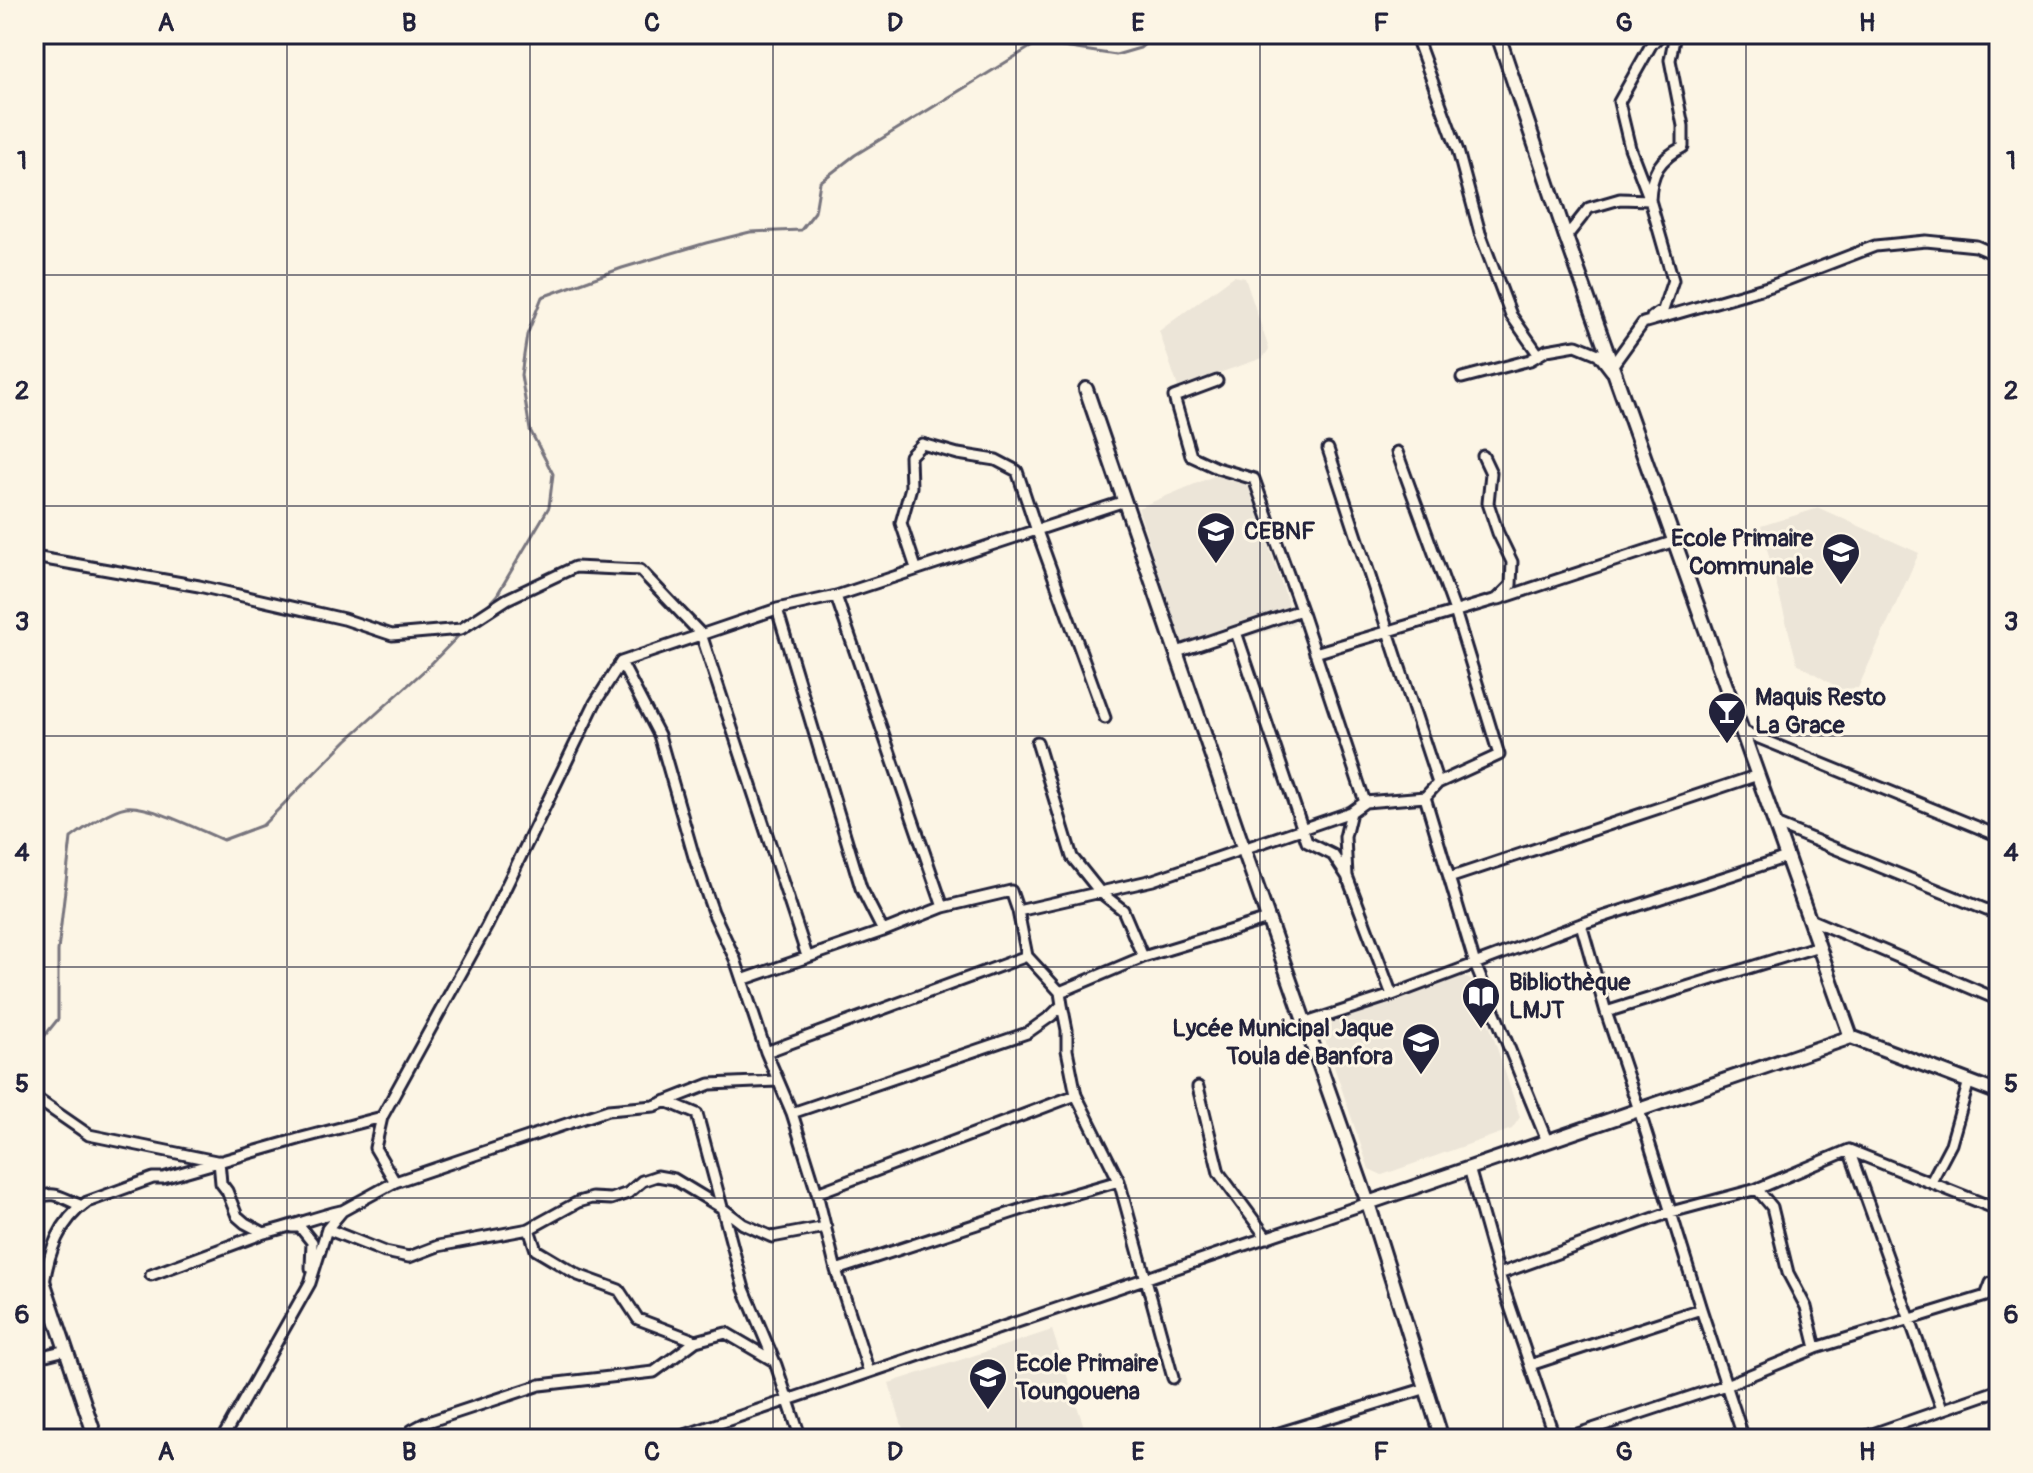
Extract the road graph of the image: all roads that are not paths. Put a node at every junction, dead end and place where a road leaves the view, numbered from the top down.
1 (1415, 34) edge
2 (1661, 34) edge
3 (1675, 34) edge
4 (1499, 38) dead end
5 (1650, 200) junction
6 (1566, 237) junction
7 (1999, 256) edge
8 (1643, 323) junction
9 (1539, 355) junction
10 (1614, 372) junction
11 (1462, 378) dead end
12 (1217, 381) dead end
13 (1086, 389) dead end
14 (1328, 449) dead end
15 (1397, 452) dead end
16 (1483, 456) dead end
17 (1125, 501) junction
18 (1037, 531) junction
19 (1675, 541) junction
20 (34, 557) edge
21 (916, 568) junction
22 (836, 596) junction
23 (1497, 599) junction
24 (777, 609) junction
25 (1301, 610) junction
26 (1455, 611) junction
27 (1388, 631) junction
28 (1236, 632) junction
29 (701, 634) junction
30 (1177, 652) junction
31 (1315, 653) junction
32 (621, 662) junction
33 (1105, 718) dead end
34 (1742, 731) junction
35 (1037, 742) dead end
36 (1758, 775) junction
37 (1438, 783) junction
38 (1425, 797) junction
39 (1365, 802) junction
40 (1351, 812) junction
41 (1775, 824) junction
42 (1302, 828) junction
43 (1999, 836) edge
44 (1244, 850) junction
45 (1787, 857) junction
46 (1347, 876) junction
47 (1449, 878) junction
48 (1100, 892) junction
49 (943, 907) junction
50 (1018, 911) junction
51 (1999, 915) edge
52 (1268, 919) junction
53 (1809, 919) junction
54 (1581, 924) junction
55 (883, 931) junction
56 (1819, 946) junction
57 (807, 956) junction
58 (1027, 956) junction
59 (1143, 957) junction
60 (1475, 964) junction
61 (742, 980) junction
62 (1060, 992) junction
63 (1392, 995) junction
64 (1999, 1000) edge
65 (1062, 1005) junction
66 (1606, 1012) junction
67 (1306, 1023) junction
68 (1851, 1037) junction
69 (766, 1052) junction
70 (778, 1081) junction
71 (1969, 1081) junction
72 (1198, 1087) dead end
73 (1999, 1093) edge
74 (1076, 1095) junction
75 (34, 1097) edge
76 (666, 1101) junction
77 (1639, 1110) junction
78 (792, 1113) junction
79 (382, 1117) junction
80 (1547, 1141) junction
81 (1849, 1150) junction
82 (219, 1161) junction
83 (1469, 1168) junction
84 (1119, 1181) junction
85 (395, 1182) junction
86 (1931, 1182) junction
87 (1757, 1189) junction
88 (817, 1193) junction
89 (34, 1198) edge
90 (1368, 1203) junction
91 (82, 1206) junction
92 (722, 1208) junction
93 (1999, 1210) edge
94 (342, 1211) junction
95 (1671, 1212) junction
96 (289, 1227) junction
97 (826, 1227) junction
98 (327, 1229) junction
99 (529, 1229) junction
100 (264, 1233) junction
101 (1267, 1238) junction
102 (34, 1254) edge
103 (836, 1270) junction
104 (1499, 1274) junction
105 (151, 1275) dead end
106 (1146, 1279) junction
107 (1999, 1282) edge
108 (310, 1283) junction
109 (39, 1285) edge
110 (1701, 1309) junction
111 (1910, 1319) junction
112 (696, 1341) junction
113 (1816, 1348) junction
114 (66, 1350) junction
115 (34, 1358) edge
116 (774, 1361) junction
117 (1530, 1365) junction
118 (869, 1372) junction
119 (1173, 1378) dead end
120 (1726, 1385) junction
121 (1427, 1388) junction
122 (1999, 1390) edge
123 (788, 1400) junction
124 (1942, 1409) junction
125 (1273, 1437) edge
126 (96, 1439) edge
127 (222, 1439) edge
128 (415, 1439) edge
129 (673, 1439) edge
130 (801, 1439) edge
131 (1260, 1439) edge
132 (1442, 1439) edge
133 (1555, 1439) edge
134 (1562, 1439) edge
135 (1744, 1439) edge
136 (1858, 1439) edge

1 - 9 street
2 - 5 street
3 - 5 street
4 - 6 street
5 - 6 street
5 - 8 street
6 - 10 street
7 - 8 street
8 - 10 street
9 - 10 street
9 - 11 street
10 - 19 street
12 - 25 street
13 - 17 street
14 - 27 street
15 - 26 street
16 - 23 street
17 - 18 street
17 - 30 street
18 - 21 street
18 - 21 street
18 - 33 street
19 - 23 street
19 - 34 street
20 - 29 street
21 - 22 street
22 - 24 street
22 - 49 street
23 - 26 street
24 - 29 street
24 - 55 street
25 - 28 street
25 - 31 street
26 - 27 street
26 - 37 street
27 - 31 street
27 - 37 street
28 - 30 street
28 - 42 street
29 - 32 street
29 - 57 street
30 - 44 street
31 - 39 street
32 - 61 street
32 - 79 street
34 - 36 street
34 - 43 street
35 - 48 street
36 - 41 street
36 - 47 street
37 - 38 street
38 - 39 street
38 - 47 street
39 - 40 street
40 - 42 street
40 - 46 street
41 - 45 street
41 - 51 street
42 - 44 street
42 - 46 street
44 - 48 street
44 - 52 street
45 - 53 street
45 - 54 street
46 - 63 street
47 - 60 street
48 - 50 street
48 - 59 street
49 - 50 street
49 - 55 street
50 - 58 street
52 - 59 street
52 - 67 street
53 - 56 street
53 - 64 street
54 - 60 street
54 - 66 street
55 - 57 street
56 - 66 street
56 - 68 street
57 - 61 street
58 - 62 street
58 - 69 street
59 - 62 street
60 - 63 street
60 - 80 street
61 - 69 street
62 - 65 street
63 - 67 street
65 - 74 street
65 - 78 street
66 - 77 street
67 - 90 street
68 - 71 street
68 - 77 street
69 - 70 street
70 - 76 street
70 - 78 street
71 - 73 street
71 - 86 street
72 - 101 street
74 - 84 street
74 - 88 street
75 - 82 street
76 - 85 street
76 - 92 street
77 - 80 street
77 - 95 street
78 - 88 street
79 - 82 street
79 - 85 street
80 - 83 street
81 - 86 street
81 - 87 street
81 - 111 street
82 - 91 street
82 - 100 street
83 - 90 street
83 - 104 street
84 - 103 street
84 - 106 street
85 - 94 street
86 - 93 street
87 - 95 street
87 - 113 street
88 - 97 street
89 - 91 street
90 - 101 street
90 - 121 street
91 - 109 street
92 - 97 street
92 - 99 street
92 - 116 street
94 - 96 street
94 - 98 street
95 - 104 street
95 - 110 street
96 - 100 street
96 - 108 street
97 - 103 street
98 - 99 street
98 - 108 street
99 - 112 street
100 - 105 street
101 - 106 street
102 - 109 street
103 - 118 street
104 - 117 street
106 - 118 street
106 - 119 street
107 - 111 street
108 - 127 street
109 - 114 street
110 - 117 street
110 - 120 street
111 - 113 street
111 - 124 street
112 - 116 street
112 - 128 street
113 - 120 street
114 - 115 street
114 - 126 street
116 - 123 street
117 - 133 street
118 - 123 street
120 - 134 street
120 - 135 street
121 - 125 street
121 - 132 street
122 - 124 street
123 - 129 street
123 - 130 street
124 - 136 street
125 - 131 street

